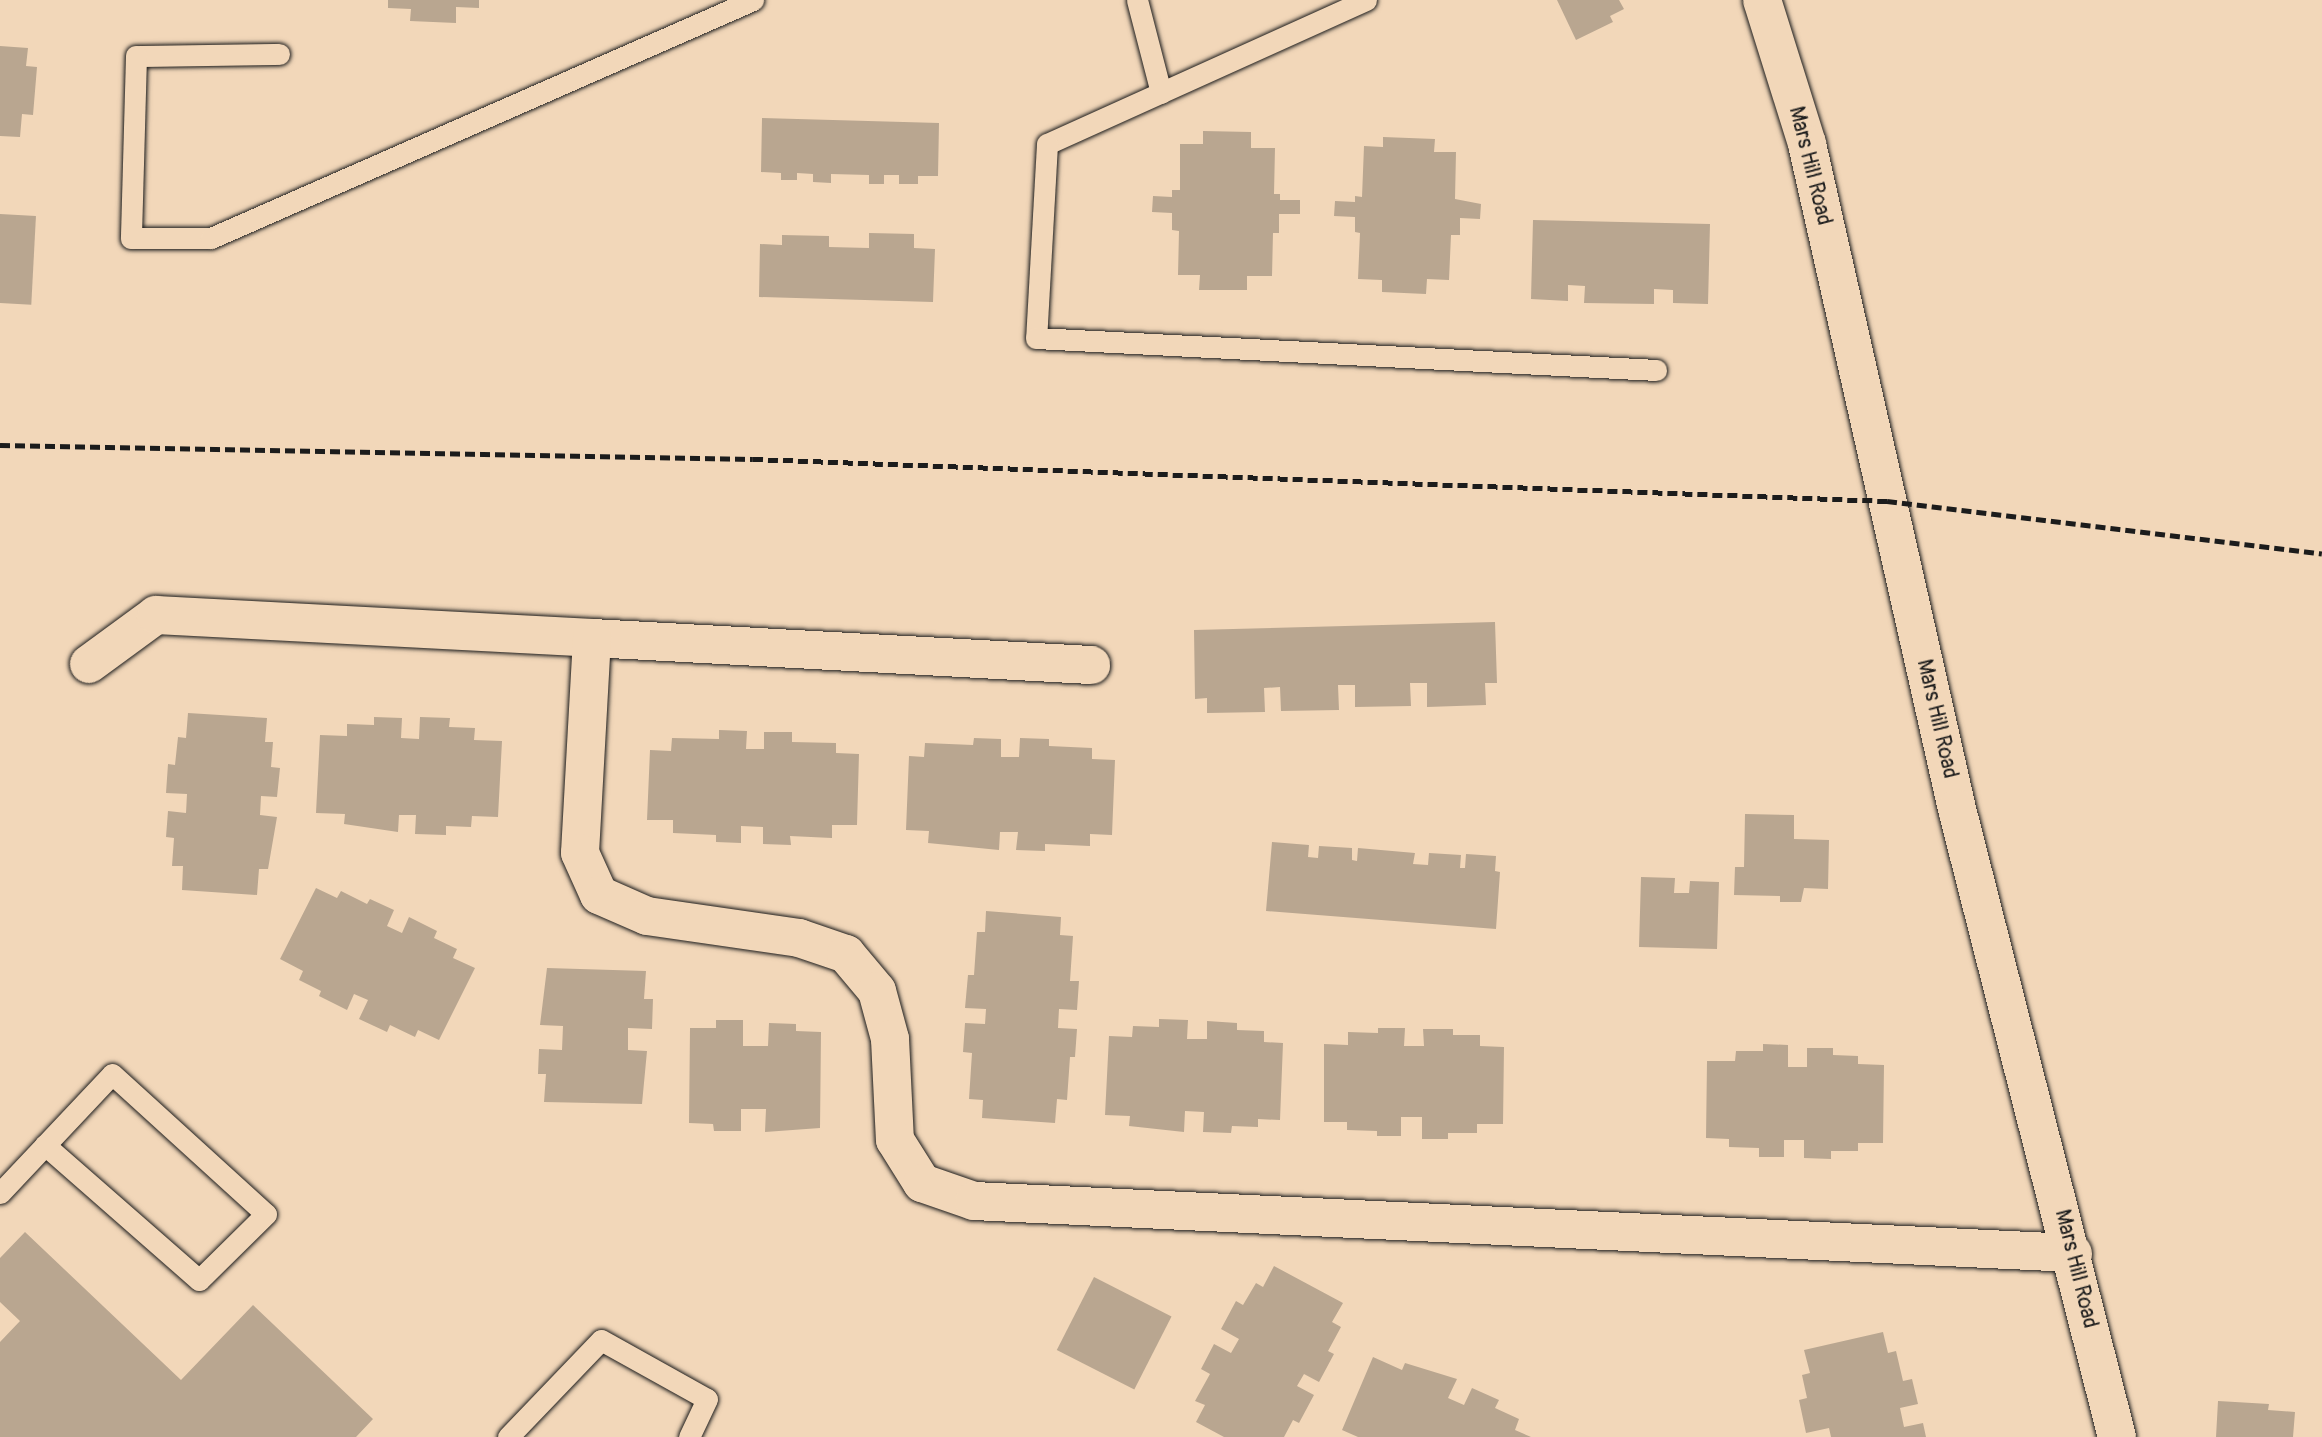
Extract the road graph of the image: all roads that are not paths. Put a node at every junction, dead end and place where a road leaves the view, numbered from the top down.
1 (753, 0) edge
2 (1137, 0) edge
3 (1366, 0) edge
4 (1762, 0) edge
5 (279, 54) dead end
6 (1161, 93) junction
7 (1656, 370) dead end
8 (592, 638) junction
9 (89, 664) dead end
10 (1091, 665) dead end
11 (45, 1145) junction
12 (0, 1193) edge
13 (2073, 1253) junction
14 (508, 1437) edge
15 (689, 1437) edge
16 (2117, 1437) edge

1 - 5 lane
2 - 6 lane
3 - 6 lane
4 - 13 street, Mars Hill Road
6 - 7 lane
8 - 9 street
8 - 10 street
8 - 13 street
11 - 11 lane
11 - 12 lane
13 - 16 street, Mars Hill Road
14 - 15 lane

